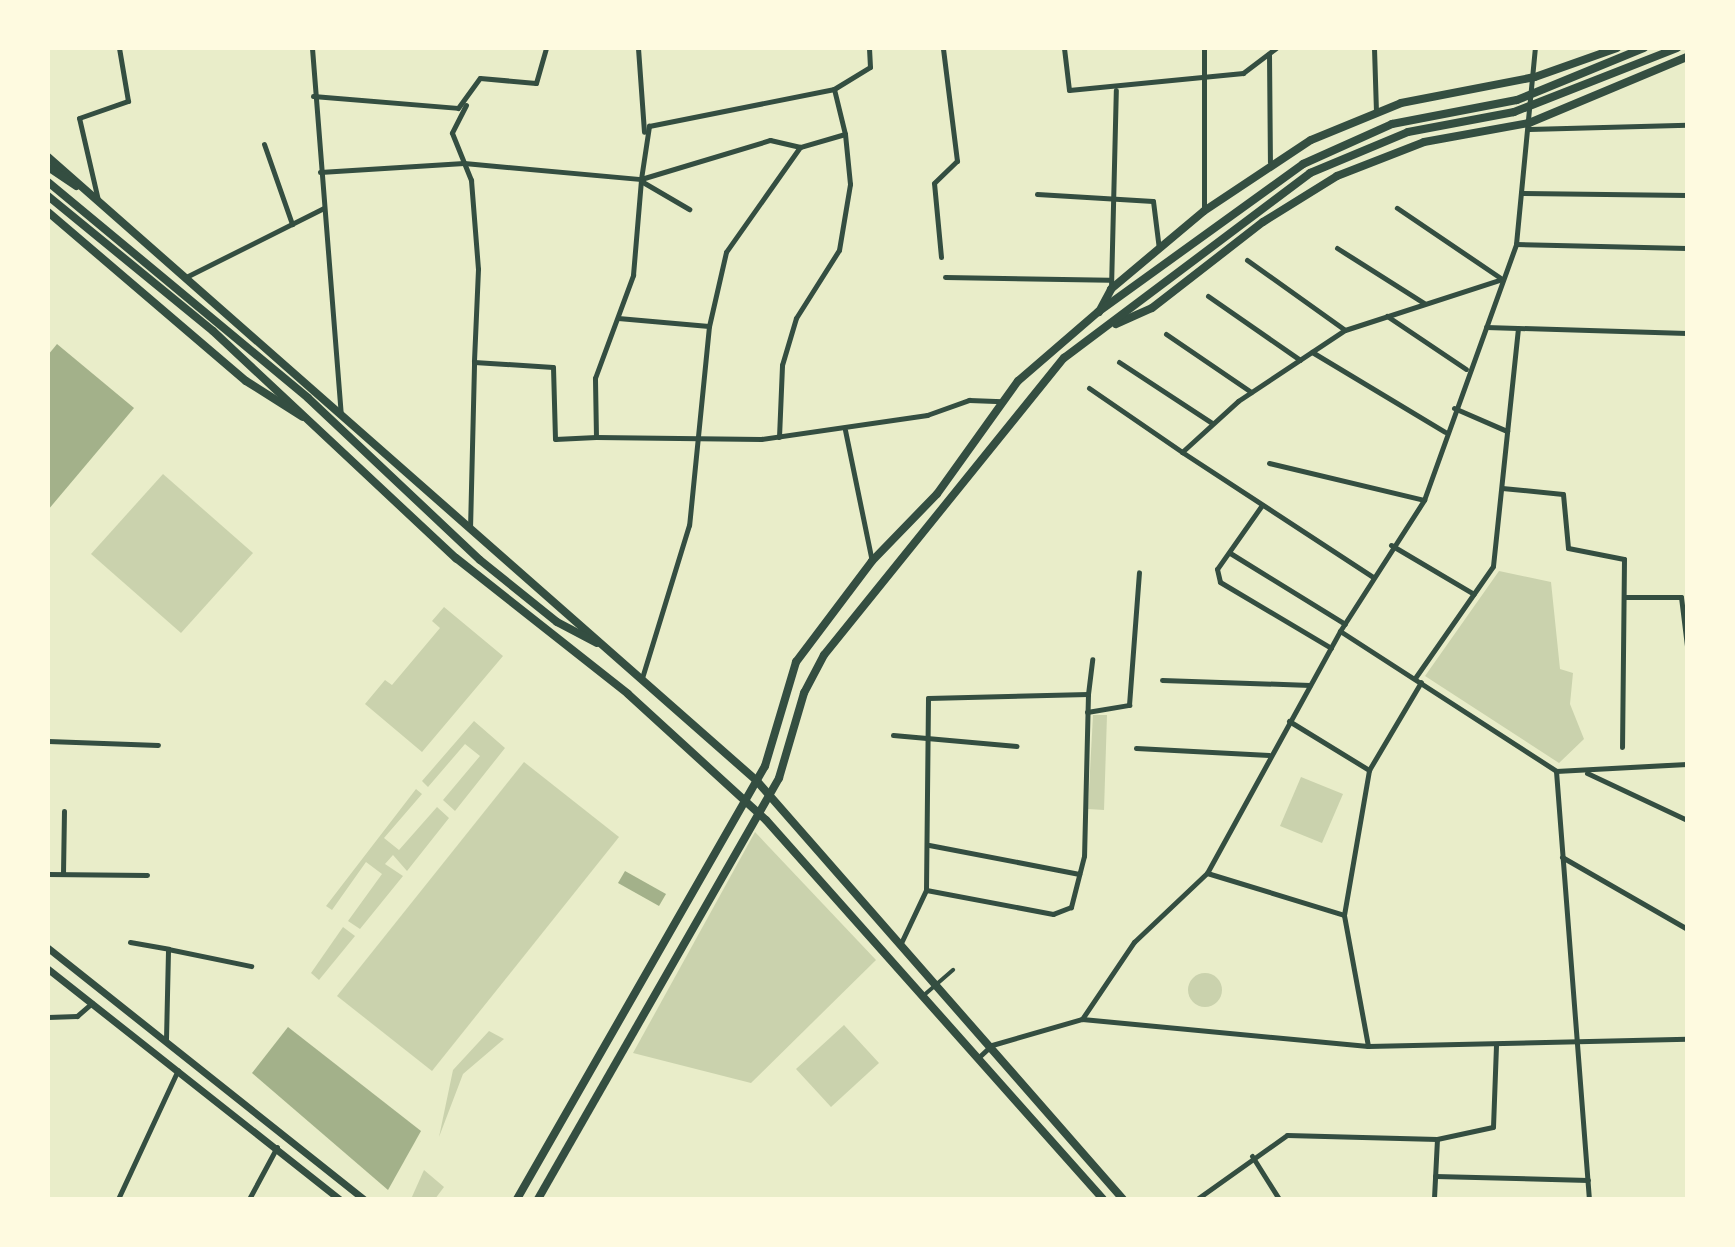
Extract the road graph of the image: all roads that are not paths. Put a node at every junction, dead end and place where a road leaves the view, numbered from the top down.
1 (119, 48) edge
2 (312, 48) edge
3 (546, 48) edge
4 (638, 48) edge
5 (869, 48) edge
6 (943, 48) edge
7 (1064, 48) edge
8 (1204, 48) edge
9 (1276, 48) edge
10 (1374, 48) edge
11 (1535, 48) edge
12 (1617, 48) edge
13 (1644, 48) edge
14 (1677, 48) edge
15 (1269, 53) junction
16 (1687, 57) edge
17 (1535, 77) junction
18 (1208, 78) junction
19 (834, 89) junction
20 (1116, 90) junction
21 (313, 96) junction
22 (466, 105) junction
23 (1376, 111) junction
24 (1687, 125) edge
25 (1529, 126) junction
26 (644, 133) junction
27 (845, 134) junction
28 (264, 144) dead end
29 (800, 147) junction
30 (48, 157) edge
31 (1270, 162) junction
32 (464, 163) junction
33 (51, 170) edge
34 (320, 172) junction
35 (641, 180) junction
36 (48, 182) edge
37 (85, 189) junction
38 (1521, 193) junction
39 (1037, 194) dead end
40 (1687, 195) edge
41 (48, 196) edge
42 (1111, 200) junction
43 (98, 201) junction
44 (324, 208) junction
45 (1397, 208) dead end
46 (689, 209) dead end
47 (1204, 211) junction
48 (48, 212) edge
49 (292, 224) junction
50 (1516, 244) junction
51 (1337, 248) dead end
52 (1687, 248) edge
53 (1159, 250) junction
54 (941, 257) dead end
55 (1247, 260) dead end
56 (186, 277) junction
57 (945, 277) dead end
58 (1502, 279) junction
59 (1110, 284) junction
60 (1208, 296) dead end
61 (1425, 303) junction
62 (1098, 312) junction
63 (1386, 316) junction
64 (618, 318) junction
65 (709, 326) junction
66 (1110, 326) junction
67 (1486, 327) junction
68 (1518, 328) junction
69 (1345, 330) junction
70 (1687, 333) edge
71 (1166, 334) dead end
72 (1312, 352) junction
73 (1300, 360) junction
74 (474, 362) junction
75 (1119, 362) dead end
76 (1466, 369) junction
77 (1089, 388) dead end
78 (1251, 392) junction
79 (1002, 401) junction
80 (1454, 408) junction
81 (341, 414) junction
82 (311, 421) junction
83 (1212, 423) junction
84 (845, 430) junction
85 (1507, 431) junction
86 (1445, 432) junction
87 (324, 433) junction
88 (596, 437) junction
89 (779, 437) junction
90 (701, 440) junction
91 (1182, 452) junction
92 (1269, 463) dead end
93 (1502, 488) junction
94 (1424, 500) junction
95 (1262, 505) junction
96 (470, 530) junction
97 (1391, 545) junction
98 (1230, 553) junction
99 (872, 561) junction
100 (1139, 572) dead end
101 (1373, 577) junction
102 (1474, 594) junction
103 (1624, 597) junction
104 (1345, 624) junction
105 (1340, 631) junction
106 (597, 643) junction
107 (1687, 646) edge
108 (1331, 648) junction
109 (1092, 659) dead end
110 (641, 679) junction
111 (1162, 680) dead end
112 (1418, 680) junction
113 (1310, 685) junction
114 (1088, 694) junction
115 (1087, 712) junction
116 (1289, 721) junction
117 (893, 735) dead end
118 (48, 741) edge
119 (928, 741) junction
120 (158, 745) dead end
121 (1017, 746) dead end
122 (1622, 747) dead end
123 (1136, 748) dead end
124 (1269, 755) junction
125 (1687, 764) edge
126 (1369, 770) junction
127 (1556, 771) junction
128 (1586, 772) junction
129 (756, 780) junction
130 (769, 794) junction
131 (742, 799) junction
132 (64, 811) dead end
133 (757, 811) junction
134 (1687, 820) edge
135 (929, 845) junction
136 (1561, 856) junction
137 (1207, 873) junction
138 (48, 874) edge
139 (63, 874) junction
140 (1079, 874) junction
141 (147, 875) dead end
142 (926, 890) junction
143 (1344, 915) junction
144 (1687, 929) edge
145 (130, 942) dead end
146 (901, 943) junction
147 (48, 948) edge
148 (168, 949) junction
149 (251, 966) dead end
150 (48, 969) edge
151 (953, 970) dead end
152 (921, 998) dead end
153 (92, 1003) junction
154 (48, 1017) edge
155 (1082, 1019) junction
156 (166, 1039) junction
157 (1687, 1039) edge
158 (1574, 1041) junction
159 (1496, 1044) junction
160 (992, 1045) junction
161 (1368, 1046) junction
162 (980, 1056) junction
163 (179, 1068) junction
164 (206, 1070) junction
165 (197, 1082) junction
166 (287, 1134) junction
167 (1437, 1139) junction
168 (278, 1146) junction
169 (1252, 1156) junction
170 (1435, 1176) junction
171 (1588, 1180) junction
172 (118, 1199) edge
173 (249, 1199) edge
174 (339, 1199) edge
175 (364, 1199) edge
176 (517, 1199) edge
177 (538, 1199) edge
178 (1103, 1199) edge
179 (1123, 1199) edge
180 (1197, 1199) edge
181 (1279, 1199) edge
182 (1434, 1199) edge
183 (1589, 1199) edge

1 - 43 street
2 - 21 street
3 - 22 street
4 - 26 street
5 - 19 street
6 - 54 street
7 - 20 street
8 - 18 street
9 - 15 street
10 - 23 street
11 - 17 street
12 - 17 main road
13 - 62 main road
14 - 66 main road
15 - 18 street
15 - 31 street
16 - 25 main road
17 - 23 main road
17 - 25 street
18 - 20 street
18 - 47 street
19 - 26 street
19 - 27 street
20 - 42 street
21 - 22 street
21 - 34 street
22 - 32 street
23 - 31 main road
24 - 25 street
25 - 38 street
25 - 66 main road
26 - 35 street
27 - 29 street
27 - 89 street
28 - 49 street
29 - 35 street
29 - 65 street
30 - 37 main road
31 - 47 main road
32 - 34 street
32 - 35 street
32 - 74 street
33 - 37 main road
34 - 44 street
35 - 46 street
35 - 64 street
36 - 106 main road
37 - 43 main road
38 - 40 street
38 - 50 street
39 - 42 street
41 - 82 main road
42 - 53 street
42 - 59 street
43 - 56 main road
44 - 49 street
44 - 81 street
45 - 58 street
47 - 53 main road
48 - 82 main road
49 - 56 street
50 - 52 street
50 - 58 street
51 - 61 street
53 - 59 main road
55 - 69 street
56 - 81 main road
57 - 59 street
58 - 61 street
58 - 67 street
59 - 62 main road
60 - 73 street
61 - 63 street
62 - 79 main road
63 - 69 street
63 - 76 street
64 - 65 street
64 - 88 street
65 - 90 street
66 - 130 main road
67 - 68 street
67 - 76 street
68 - 70 street
68 - 85 street
69 - 72 street
71 - 78 street
72 - 73 street
72 - 86 street
73 - 78 street
74 - 88 street
74 - 96 street
75 - 83 street
76 - 80 street
77 - 91 street
78 - 83 street
79 - 84 street
79 - 99 main road
80 - 85 street
80 - 86 street
81 - 87 main road
81 - 96 main road
82 - 87 main road
83 - 91 street
84 - 89 street
84 - 99 street
85 - 93 street
86 - 94 street
87 - 131 main road
88 - 90 street
89 - 90 street
90 - 110 street
91 - 95 street
92 - 94 street
93 - 102 street
93 - 103 street
94 - 97 street
95 - 98 street
95 - 101 street
96 - 106 main road
97 - 101 street
97 - 102 street
98 - 104 street
98 - 108 street
99 - 129 main road
100 - 115 street
101 - 104 street
102 - 112 street
103 - 107 street
103 - 122 street
104 - 105 street
105 - 108 street
105 - 112 street
106 - 110 main road
108 - 113 street
109 - 114 street
110 - 129 main road
111 - 113 street
112 - 126 street
112 - 127 street
113 - 116 street
114 - 115 street
114 - 119 street
115 - 140 street
116 - 124 street
116 - 126 street
117 - 119 street
118 - 120 street
119 - 121 street
119 - 135 street
123 - 124 street
124 - 137 street
125 - 128 street
126 - 143 street
127 - 128 street
127 - 136 street
128 - 134 street
129 - 130 main road
129 - 131 main road
130 - 133 main road
130 - 146 main road
131 - 133 main road
131 - 176 main road
132 - 139 street
133 - 162 main road
133 - 177 main road
135 - 140 street
135 - 142 street
136 - 144 street
136 - 158 street
137 - 143 street
137 - 155 street
138 - 139 street
139 - 141 street
140 - 142 street
142 - 146 street
143 - 161 street
145 - 148 street
146 - 160 main road
147 - 156 main road
148 - 149 street
148 - 156 street
150 - 153 main road
151 - 152 street
153 - 154 street
153 - 163 main road
155 - 160 street
155 - 161 street
156 - 164 main road
157 - 158 street
158 - 159 street
158 - 171 street
159 - 161 street
159 - 167 street
160 - 162 street
160 - 179 main road
162 - 178 main road
163 - 165 main road
163 - 172 street
164 - 165 main road
164 - 166 main road
165 - 168 main road
166 - 168 main road
166 - 175 main road
167 - 169 street
167 - 170 street
168 - 173 street
168 - 174 main road
169 - 180 street
169 - 181 street
170 - 171 street
170 - 182 street
171 - 183 street

